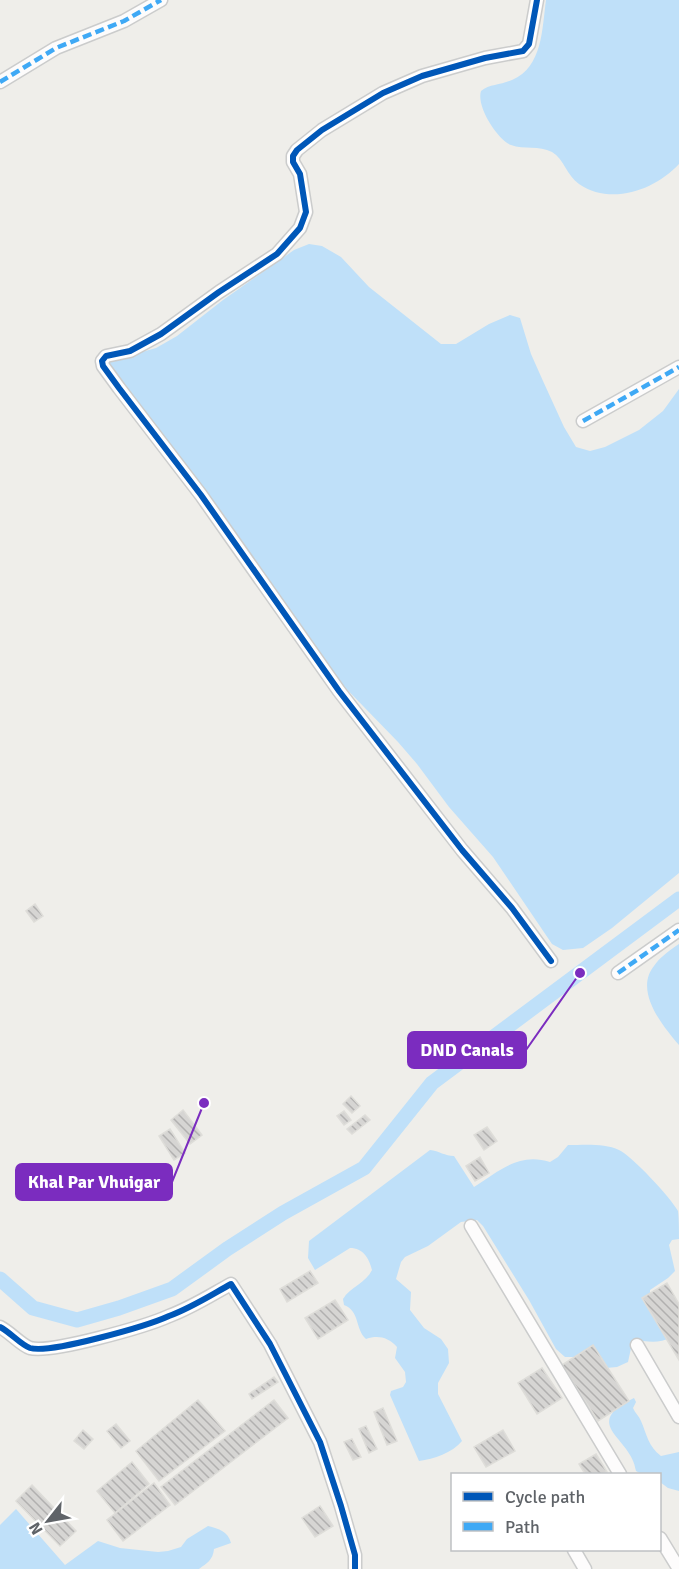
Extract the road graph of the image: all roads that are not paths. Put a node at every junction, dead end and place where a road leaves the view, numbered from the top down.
1 (161, 0) edge
2 (537, 0) edge
3 (0, 81) edge
4 (679, 367) edge
5 (583, 421) dead end
6 (679, 930) edge
7 (551, 961) dead end
8 (618, 973) dead end
9 (471, 1226) dead end
10 (0, 1328) edge
11 (637, 1345) dead end
12 (679, 1417) edge
13 (619, 1473) edge
14 (661, 1540) edge
15 (575, 1551) edge
16 (355, 1569) edge
17 (585, 1569) edge
18 (679, 1569) edge

1 - 3 street
2 - 7 street
4 - 5 street
6 - 8 street
9 - 13 street
10 - 16 street
11 - 12 street
14 - 18 street
15 - 17 street

